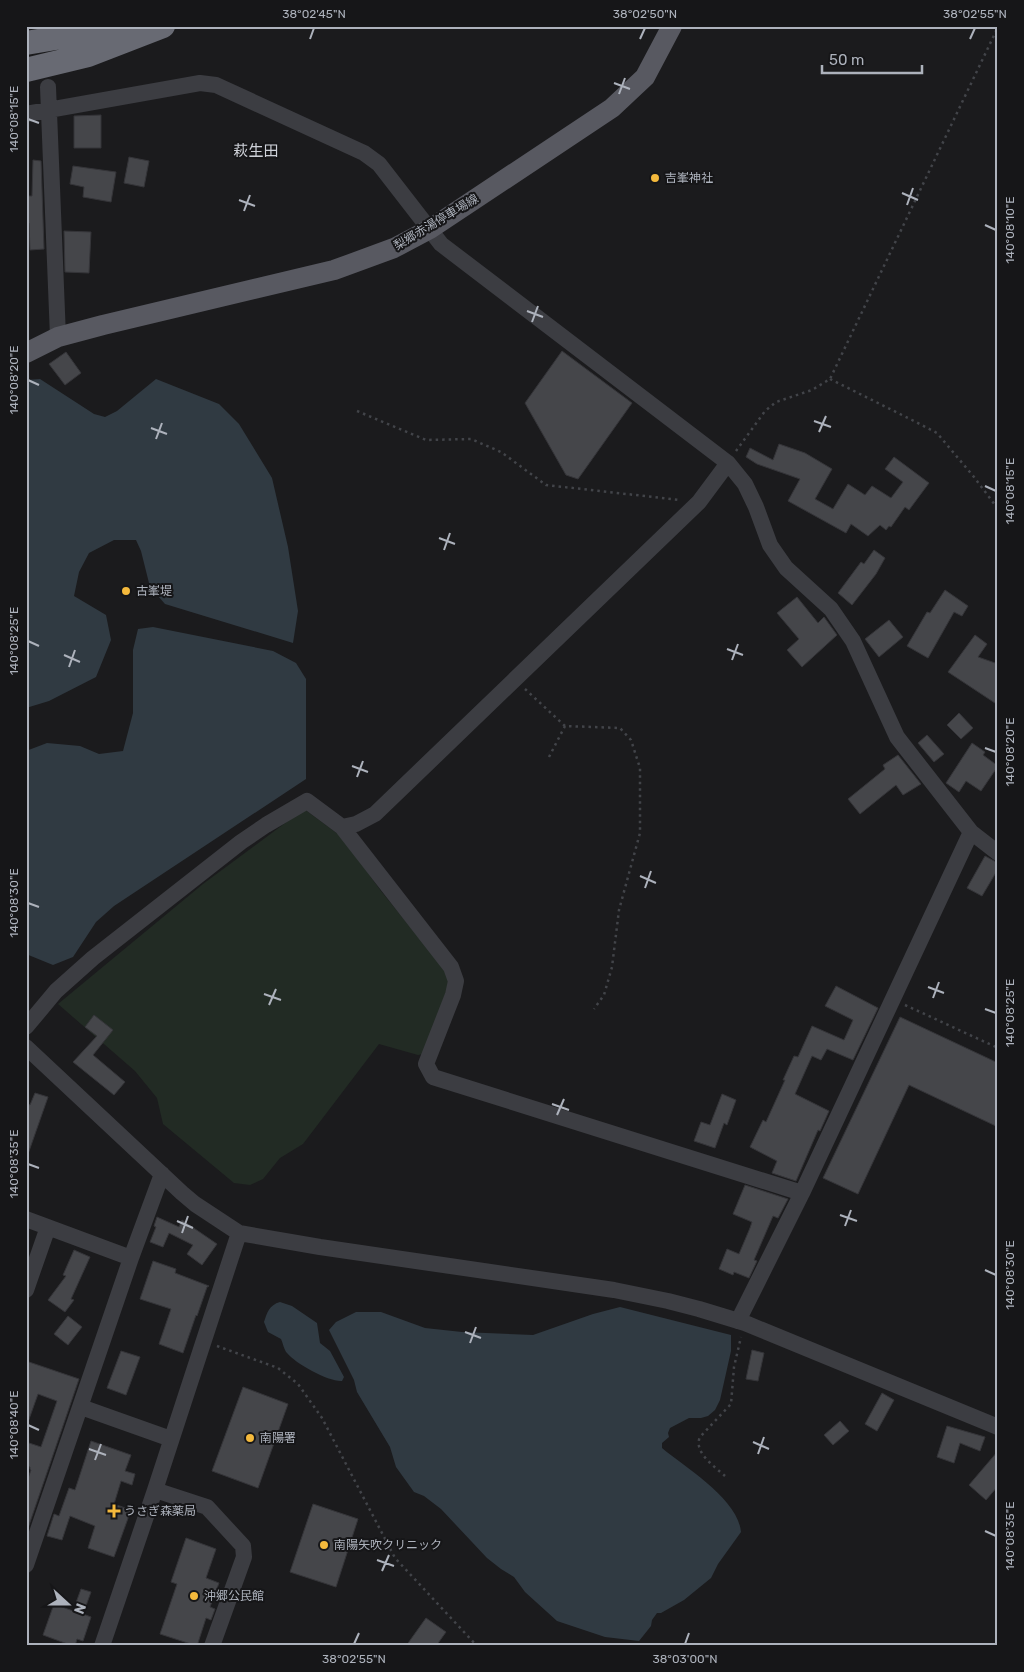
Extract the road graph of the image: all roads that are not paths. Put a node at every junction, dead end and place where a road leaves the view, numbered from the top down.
1 (127, 26) edge
2 (162, 26) edge
3 (672, 26) edge
4 (26, 43) edge
5 (26, 70) edge
6 (48, 87) dead end
7 (50, 109) junction
8 (26, 114) edge
9 (430, 228) junction
10 (58, 337) junction
11 (26, 353) edge
12 (728, 463) junction
13 (342, 827) junction
14 (971, 832) junction
15 (998, 853) edge
16 (26, 1027) edge
17 (26, 1047) edge
18 (162, 1174) junction
19 (802, 1193) junction
20 (26, 1219) edge
21 (48, 1228) junction
22 (239, 1233) junction
23 (131, 1258) junction
24 (26, 1290) edge
25 (742, 1322) junction
26 (81, 1406) junction
27 (998, 1427) edge
28 (172, 1439) junction
29 (155, 1490) junction
30 (28, 1555) edge
31 (102, 1646) edge
32 (212, 1646) edge

1 - 4 highway
2 - 5 highway
3 - 9 main road, 梨郷赤湯停車場線
6 - 7 street
7 - 8 street
7 - 9 street
7 - 10 street
9 - 10 main road, 梨郷赤湯停車場線
9 - 12 street
10 - 11 main road, 梨郷赤湯停車場線
12 - 13 street
12 - 14 street
13 - 16 street
13 - 19 street
14 - 15 street
14 - 19 street
17 - 18 street
18 - 22 street
18 - 23 street
19 - 25 street
20 - 21 street
21 - 23 street
21 - 24 street
22 - 25 street
22 - 28 street
23 - 26 street
25 - 27 street
26 - 28 street
26 - 30 street
28 - 29 street
29 - 31 street
29 - 32 street

